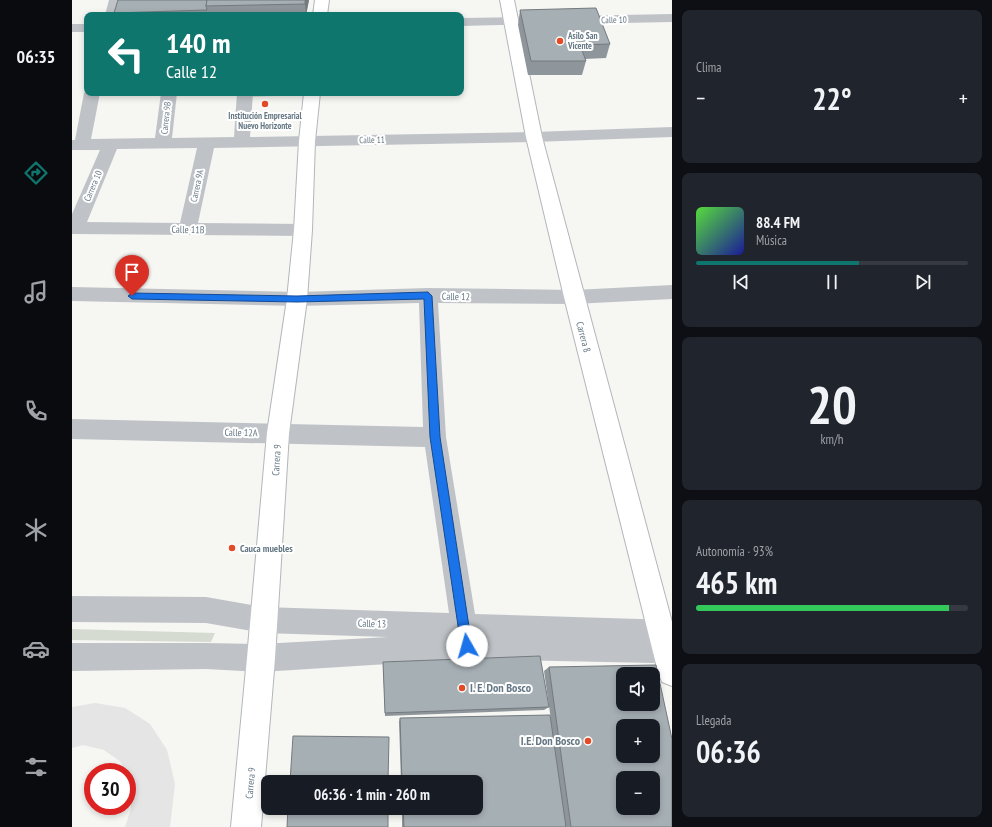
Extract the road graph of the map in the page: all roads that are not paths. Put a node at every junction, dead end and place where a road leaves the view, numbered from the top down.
1 (116, 0) edge
2 (322, 0) edge
3 (507, 0) edge
4 (113, 12) edge
5 (320, 12) edge
6 (672, 18) edge
7 (464, 22) edge
8 (511, 22) junction
9 (72, 28) edge
10 (84, 28) edge
11 (91, 96) edge
12 (168, 96) edge
13 (245, 96) edge
14 (312, 96) edge
15 (672, 132) edge
16 (534, 137) junction
17 (307, 141) junction
18 (207, 142) junction
19 (242, 142) junction
20 (163, 143) junction
21 (77, 144) edge
22 (111, 144) junction
23 (74, 228) edge
24 (188, 229) junction
25 (303, 230) junction
26 (672, 292) edge
27 (72, 294) edge
28 (428, 296) junction
29 (574, 297) junction
30 (297, 299) junction
31 (72, 429) edge
32 (278, 433) junction
33 (435, 437) junction
34 (72, 609) edge
35 (263, 620) junction
36 (466, 636) junction
37 (669, 646) edge
38 (72, 657) edge
39 (261, 658) junction
40 (246, 827) edge

1 - 4 street
2 - 5 main road
3 - 8 main road, Carrera 8
6 - 8 street, Calle 10
7 - 8 street, Calle 10
8 - 16 main road, Carrera 8
9 - 10 street
11 - 21 street
12 - 20 street, Carrera 9B
13 - 19 street
14 - 17 main road, Carrera 9
15 - 16 street, Calle 11
16 - 17 street, Calle 11
16 - 29 main road, Carrera 8
17 - 19 street, Calle 11
17 - 25 main road, Carrera 9
18 - 19 street, Calle 11
18 - 20 street, Calle 11
18 - 24 street, Carrera 9A
20 - 22 street, Calle 11
21 - 22 street, Calle 11
22 - 23 street, Carrera 10
23 - 24 street, Calle 11B
24 - 25 street, Calle 11B
25 - 30 main road, Carrera 9
26 - 29 street, Calle 12
27 - 30 street, Calle 12
28 - 29 street, Calle 12
28 - 30 street, Calle 12
28 - 33 street
29 - 37 main road, Carrera 8
30 - 32 main road, Carrera 9
31 - 32 street, Calle 12A
32 - 33 street, Calle 12A
32 - 35 main road, Carrera 9
33 - 36 street
34 - 35 street, Calle 13
35 - 36 street, Calle 13
35 - 39 main road, Carrera 9
36 - 37 street, Calle 13
36 - 39 street, Calle 13
38 - 39 street, Calle 13
39 - 40 main road, Carrera 9

